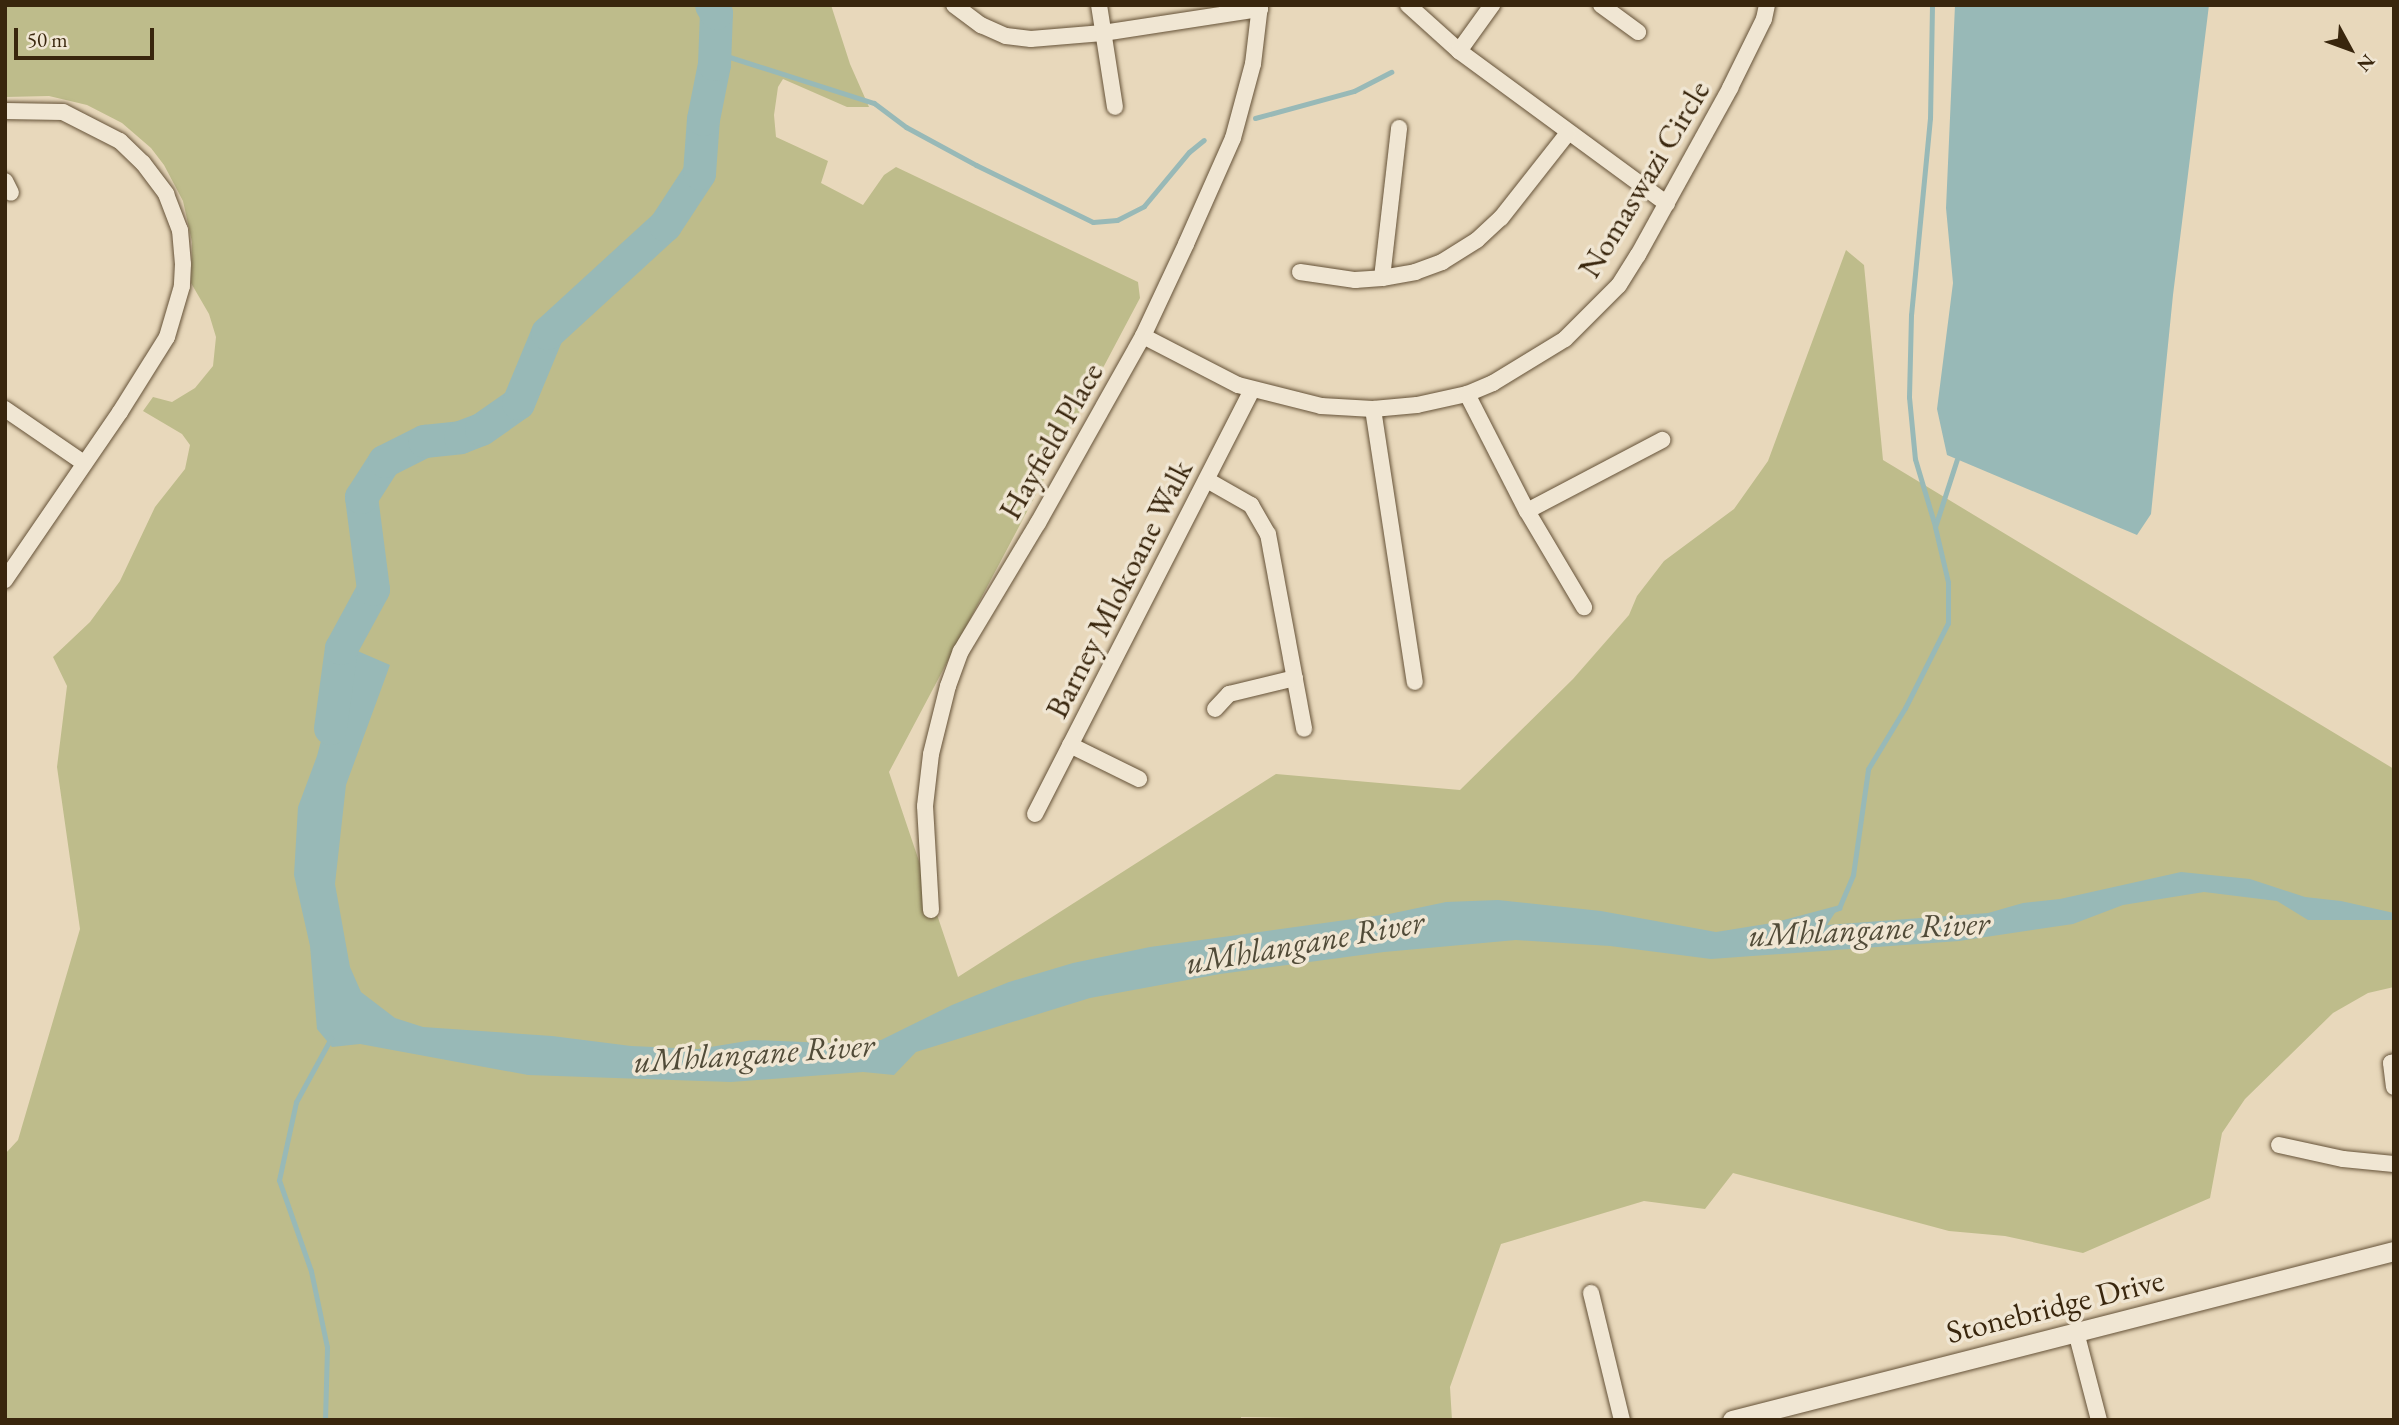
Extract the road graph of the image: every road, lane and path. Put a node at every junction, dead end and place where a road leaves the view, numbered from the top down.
1 (954, 5) edge
2 (1099, 5) edge
3 (1408, 5) edge
4 (1492, 5) edge
5 (1601, 5) edge
6 (1767, 5) edge
7 (1261, 7) edge
8 (1638, 32) dead end
9 (1102, 33) junction
10 (1458, 51) junction
11 (1115, 107) dead end
12 (5, 111) edge
13 (1399, 128) dead end
14 (1567, 134) junction
15 (1667, 204) junction
16 (1300, 272) dead end
17 (1382, 278) junction
18 (1143, 336) junction
19 (1252, 390) junction
20 (1467, 394) junction
21 (5, 409) edge
22 (1373, 409) junction
23 (1662, 440) dead end
24 (84, 463) junction
25 (1207, 480) junction
26 (1527, 511) junction
27 (5, 580) edge
28 (1584, 607) dead end
29 (1295, 678) junction
30 (1415, 682) dead end
31 (1215, 709) dead end
32 (1304, 729) dead end
33 (1070, 745) junction
34 (1139, 779) dead end
35 (1034, 814) dead end
36 (931, 910) dead end
37 (2394, 1062) edge
38 (2394, 1087) edge
39 (2279, 1145) dead end
40 (2394, 1164) edge
41 (2394, 1251) edge
42 (1591, 1293) dead end
43 (2076, 1332) junction
44 (1622, 1420) edge
45 (1732, 1420) edge
46 (2099, 1420) edge

1 - 9 street
2 - 9 street
3 - 10 street
4 - 10 street
5 - 8 street
6 - 15 street, Nomaswazi Circle
7 - 9 street
7 - 18 street, Hayfield Place
9 - 11 street
10 - 14 street
12 - 24 street
13 - 17 street
14 - 15 street
14 - 17 street
15 - 20 street, Nomaswazi Circle
16 - 17 street
18 - 19 street, Nomaswazi Circle
18 - 36 street, Hayfield Place
19 - 22 street, Nomaswazi Circle
19 - 25 street, Barney Mlokoane Walk
20 - 22 street, Nomaswazi Circle
20 - 26 street
21 - 24 street
22 - 30 street
23 - 26 street
24 - 27 street
25 - 29 street
25 - 33 street, Barney Mlokoane Walk
26 - 28 street
29 - 31 street
29 - 32 street
33 - 34 street
33 - 35 street, Barney Mlokoane Walk
37 - 38 street
39 - 40 street
41 - 43 street, Stonebridge Drive
42 - 44 street
43 - 45 street, Stonebridge Drive
43 - 46 street

